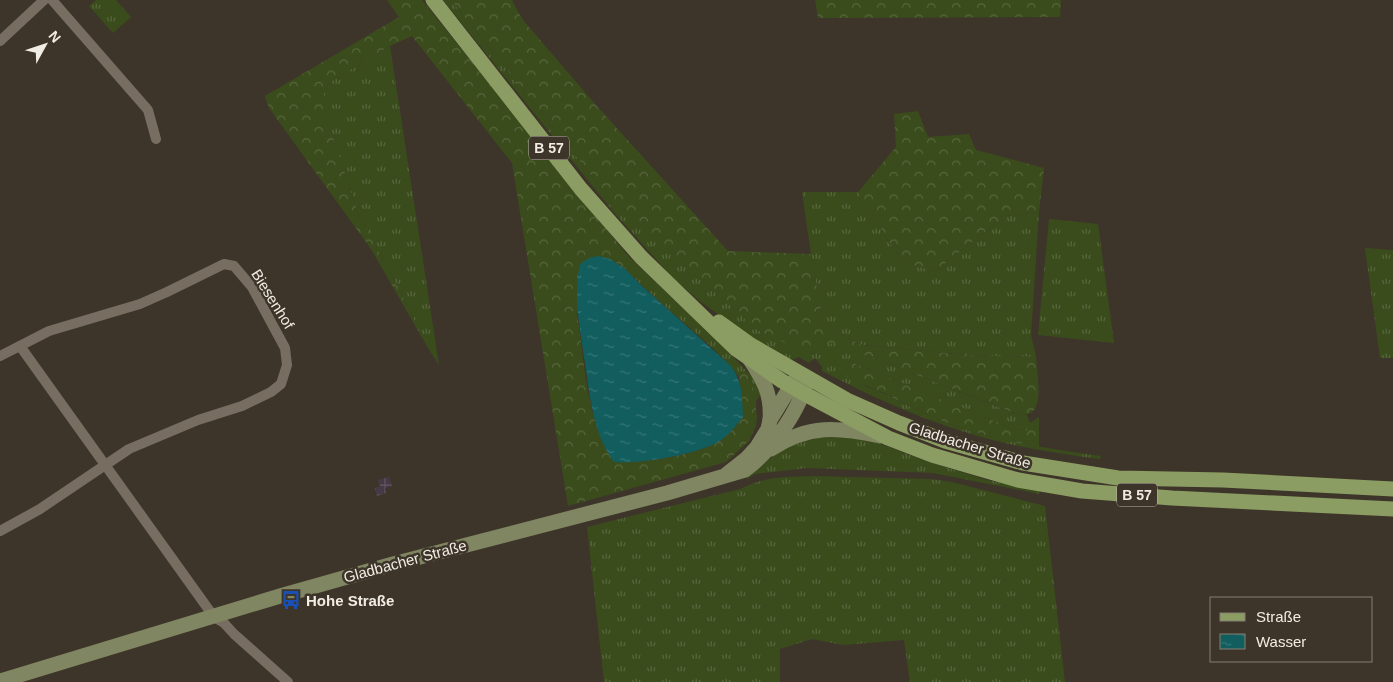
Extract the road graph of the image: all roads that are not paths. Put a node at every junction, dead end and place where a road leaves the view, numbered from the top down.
1 (44, 0) edge
2 (52, 0) edge
3 (433, 0) edge
4 (0, 42) edge
5 (156, 138) dead end
6 (673, 289) junction
7 (20, 346) junction
8 (0, 356) edge
9 (748, 357) junction
10 (807, 378) junction
11 (797, 389) junction
12 (770, 420) junction
13 (888, 438) junction
14 (763, 454) junction
15 (106, 465) junction
16 (726, 474) junction
17 (1393, 489) edge
18 (1393, 509) edge
19 (0, 531) edge
20 (214, 616) junction
21 (0, 681) edge
22 (288, 682) edge

1 - 4 street
2 - 5 street
3 - 6 main road, B 57
6 - 9 main road, B 57
6 - 10 main road, B 57
7 - 8 street
7 - 15 street
7 - 15 street, Biesenhof
9 - 11 main road, B 57
9 - 12 street
10 - 11 street
10 - 17 main road, Gladbacher Straße / B 57
11 - 12 street, Gladbacher Straße
11 - 13 main road, B 57
11 - 14 street
12 - 16 street, Gladbacher Straße
13 - 14 street
13 - 18 main road, Gladbacher Straße / B 57
14 - 16 street, Gladbacher Straße
15 - 19 street, Biesenhof
15 - 20 street
16 - 20 street, Gladbacher Straße
20 - 21 street, Gladbacher Straße
20 - 22 street

